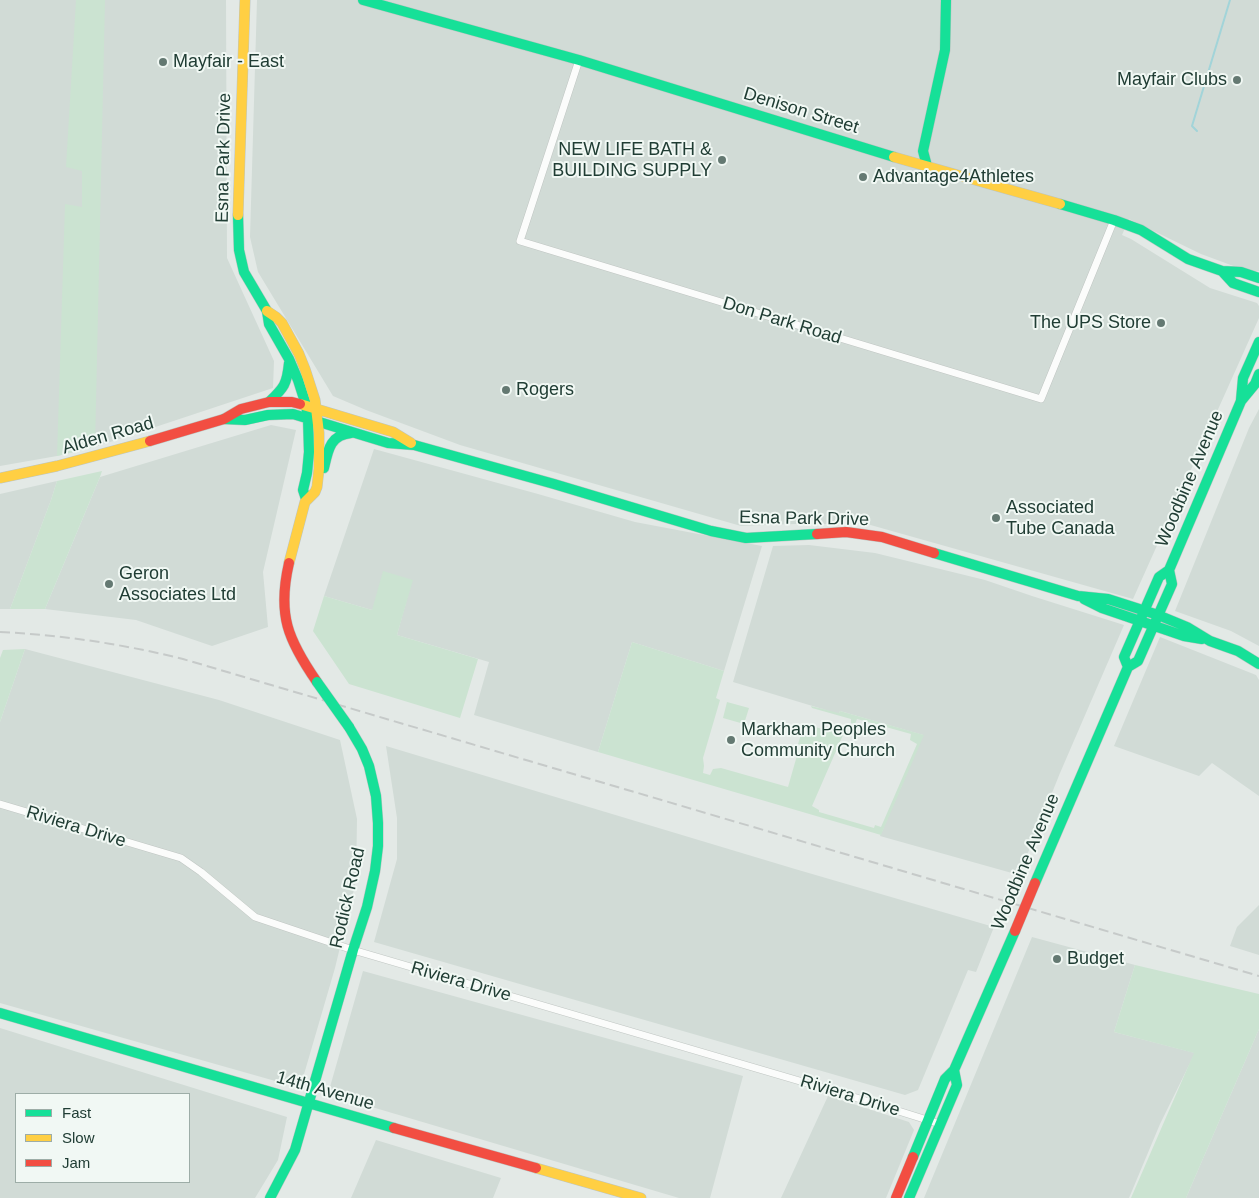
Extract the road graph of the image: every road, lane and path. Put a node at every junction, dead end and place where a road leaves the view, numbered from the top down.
1 (245, 0) edge
2 (363, 0) edge
3 (946, 0) edge
4 (579, 60) junction
5 (927, 166) junction
6 (1114, 220) junction
7 (1222, 271) junction
8 (1259, 278) edge
9 (1259, 292) edge
10 (267, 311) junction
11 (1259, 342) edge
12 (289, 359) junction
13 (1259, 374) edge
14 (1241, 401) junction
15 (269, 402) junction
16 (306, 406) junction
17 (316, 408) junction
18 (224, 419) junction
19 (313, 419) junction
20 (357, 433) junction
21 (414, 445) junction
22 (0, 478) edge
23 (311, 496) junction
24 (1168, 570) junction
25 (1078, 596) junction
26 (1144, 610) junction
27 (1158, 615) junction
28 (1140, 621) junction
29 (1153, 625) junction
30 (1210, 641) junction
31 (1259, 664) edge
32 (1128, 667) junction
33 (0, 804) edge
34 (353, 950) junction
35 (0, 1013) edge
36 (954, 1070) junction
37 (308, 1104) junction
38 (928, 1120) junction
39 (940, 1124) junction
40 (270, 1198) edge
41 (641, 1198) edge
42 (896, 1198) edge
43 (909, 1198) edge

1 - 10 main road, Esna Park Drive
2 - 4 main road, Denison Street
3 - 5 main road
4 - 5 main road, Denison Street
4 - 6 street, Don Park Road
5 - 6 main road, Denison Street
6 - 7 main road, Denison Street
7 - 8 main road, Denison Street
7 - 9 main road, Denison Street
10 - 12 main road, Esna Park Drive
10 - 17 main road, Esna Park Drive
11 - 14 main road, Woodbine Avenue
12 - 15 main road
12 - 16 main road, Esna Park Drive
13 - 14 main road, Woodbine Avenue
14 - 24 main road, Woodbine Avenue
15 - 16 main road, Alden Road
15 - 18 main road, Alden Road
16 - 17 main road, Alden Road
16 - 19 main road, Esna Park Drive
17 - 19 main road, Esna Park Drive
17 - 21 main road, Esna Park Drive
18 - 19 main road, Alden Road
18 - 22 main road, Alden Road
19 - 20 main road, Esna Park Drive
19 - 23 main road, Rodick Road
20 - 21 main road, Esna Park Drive
20 - 23 main road
21 - 25 main road, Esna Park Drive
23 - 34 main road, Rodick Road, bridge
24 - 26 main road, Woodbine Avenue
24 - 27 main road, Woodbine Avenue
25 - 26 main road, Esna Park Drive
25 - 28 main road, Esna Park Drive
26 - 27 main road, Esna Park Drive
26 - 28 main road, Woodbine Avenue
27 - 29 main road, Woodbine Avenue
27 - 30 main road, Esna Park Drive
28 - 29 main road, Esna Park Drive
28 - 32 main road, Woodbine Avenue
29 - 30 main road, Esna Park Drive
29 - 32 main road, Woodbine Avenue
30 - 31 main road
32 - 36 main road, Woodbine Avenue, bridge
33 - 34 street, Riviera Drive
34 - 37 main road, Rodick Road
34 - 38 street, Riviera Drive
35 - 37 main road, 14th Avenue
36 - 38 main road, Woodbine Avenue
36 - 39 main road, Woodbine Avenue
37 - 40 main road, Rodick Road
37 - 41 main road, 14th Avenue
38 - 39 street, Riviera Drive
38 - 42 main road, Woodbine Avenue
39 - 43 main road, Woodbine Avenue

